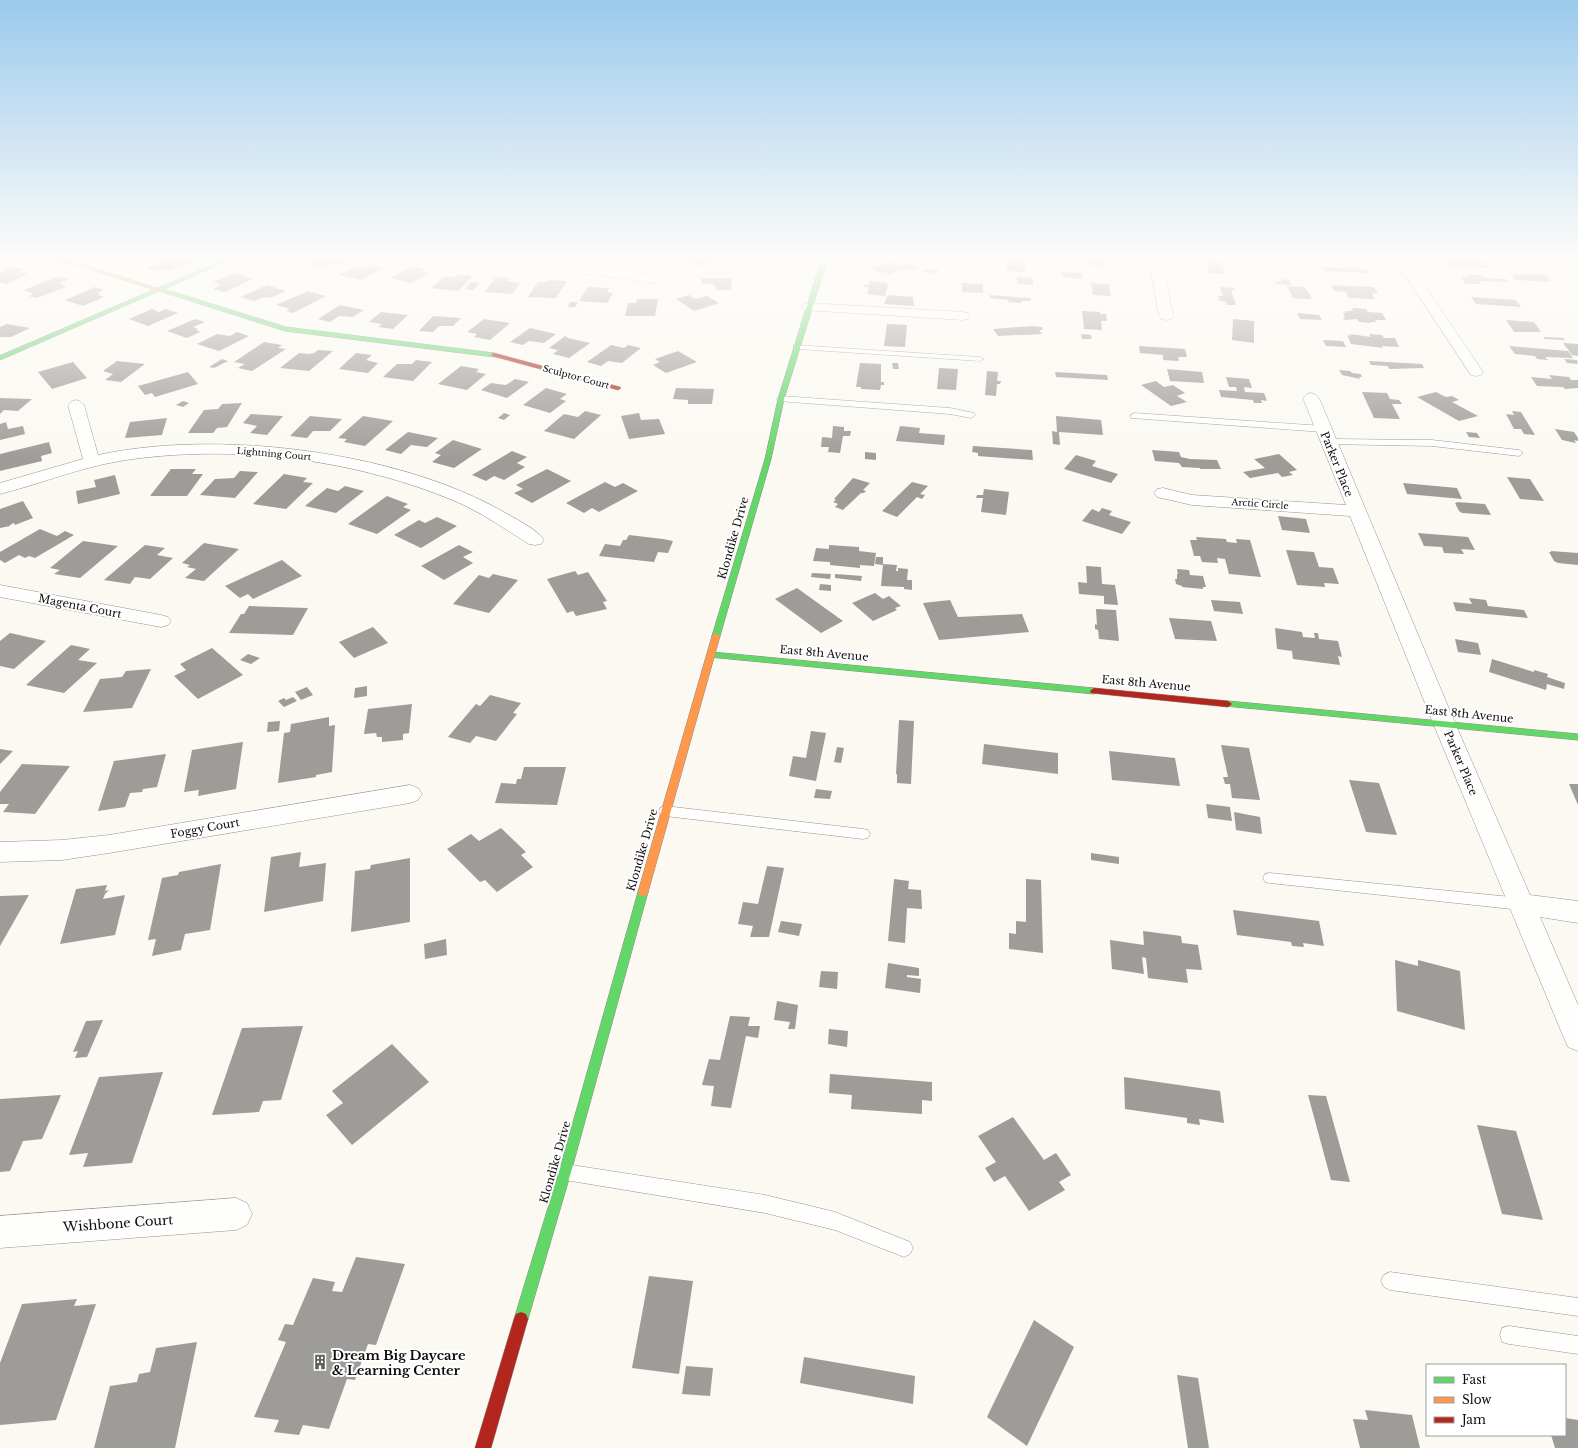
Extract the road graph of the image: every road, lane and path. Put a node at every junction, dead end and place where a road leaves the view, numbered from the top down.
1 (75, 326) edge
2 (274, 326) edge
3 (803, 326) edge
4 (1445, 326) edge
5 (797, 347) junction
6 (0, 358) edge
7 (980, 359) dead end
8 (1476, 372) dead end
9 (618, 388) dead end
10 (1311, 398) dead end
11 (781, 399) junction
12 (76, 405) dead end
13 (971, 415) dead end
14 (1134, 416) dead end
15 (1326, 436) junction
16 (1519, 453) dead end
17 (92, 462) junction
18 (0, 489) edge
19 (1163, 493) dead end
20 (1356, 511) junction
21 (535, 540) dead end
22 (0, 591) edge
23 (161, 621) dead end
24 (712, 655) junction
25 (1444, 723) junction
26 (1578, 737) edge
27 (410, 794) dead end
28 (665, 811) junction
29 (863, 834) dead end
30 (0, 852) edge
31 (1270, 878) dead end
32 (1522, 904) junction
33 (1578, 912) edge
34 (1578, 1038) edge
35 (565, 1172) junction
36 (236, 1214) dead end
37 (0, 1232) edge
38 (904, 1248) dead end
39 (1390, 1281) dead end
40 (1578, 1307) edge
41 (1509, 1335) dead end
42 (1578, 1345) edge
43 (483, 1448) edge

1 - 6 street
2 - 9 street, Sculptor Court
3 - 5 street, Klondike Drive
4 - 8 street
5 - 7 lane
5 - 11 street, Klondike Drive
10 - 15 street, Parker Place
11 - 13 lane
11 - 24 street, Klondike Drive
12 - 17 street
14 - 15 lane
15 - 16 lane
15 - 20 street, Parker Place
17 - 18 street, Lightning Court
17 - 21 street, Lightning Court
19 - 20 street, Arctic Circle
20 - 25 street, Parker Place
22 - 23 street, Magenta Court
24 - 25 street, East 8th Avenue
24 - 28 street, Klondike Drive
25 - 26 street, East 8th Avenue
25 - 32 street, Parker Place
27 - 30 street, Foggy Court
28 - 29 lane
28 - 35 street, Klondike Drive
31 - 32 lane
32 - 33 street
32 - 34 street, Parker Place
35 - 38 lane
35 - 43 street, Klondike Drive
36 - 37 street, Wishbone Court
39 - 40 lane
41 - 42 lane

